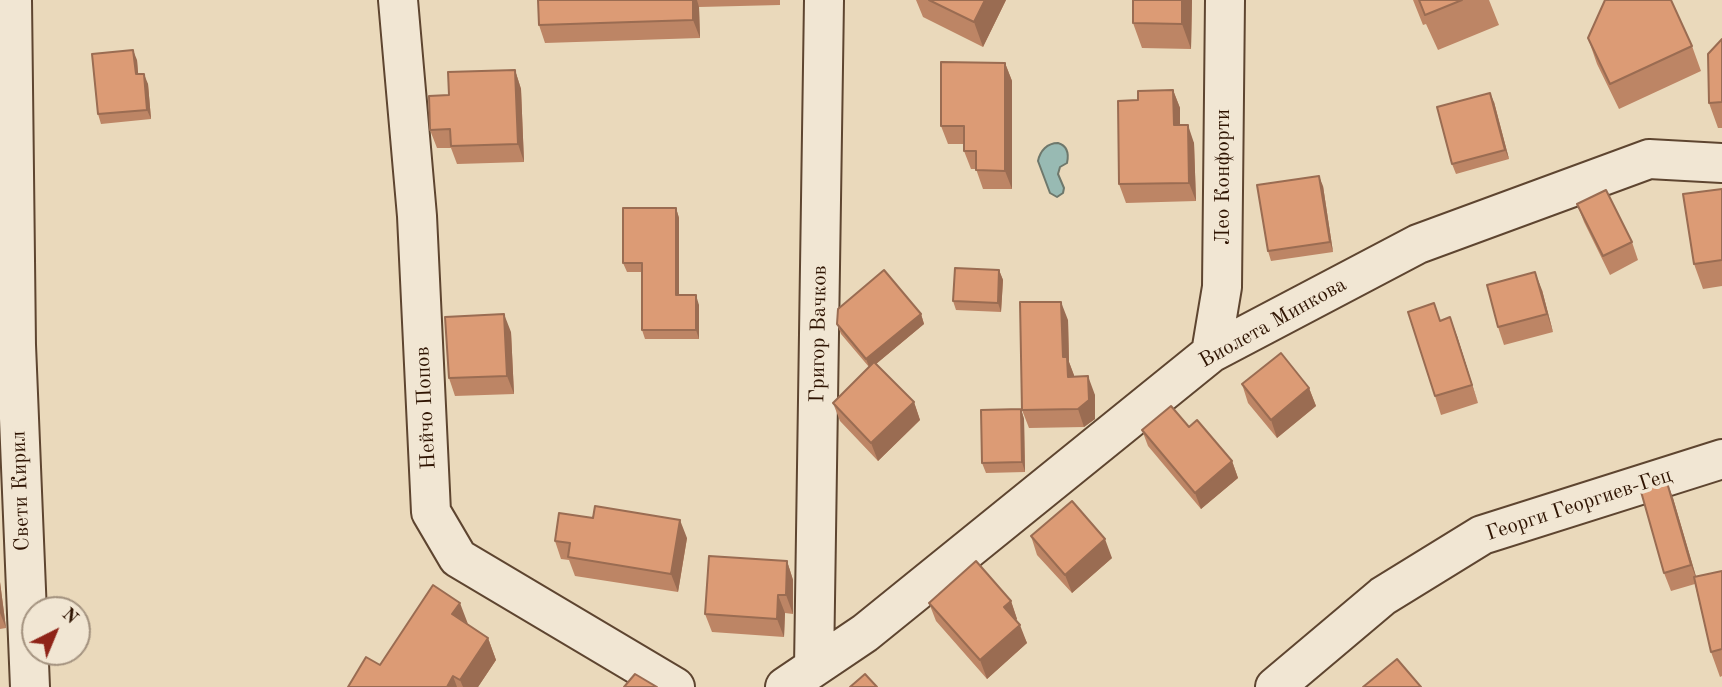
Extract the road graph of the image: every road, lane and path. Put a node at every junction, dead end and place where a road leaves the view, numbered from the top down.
1 (12, 0) edge
2 (398, 0) edge
3 (824, 0) edge
4 (1225, 0) edge
5 (1722, 163) edge
6 (1211, 353) junction
7 (1722, 459) edge
8 (800, 677) edge
9 (30, 687) edge
10 (675, 687) edge
11 (1275, 687) edge

1 - 9 street, Свети Кирил
2 - 10 street, Нейчо Попов
3 - 8 street, Григор Вачков
4 - 6 street, Лео Конфорти
5 - 6 street, Виолета Минкова
6 - 8 street, Виолета Минкова
7 - 11 street, Георги Георгиев-Гец

